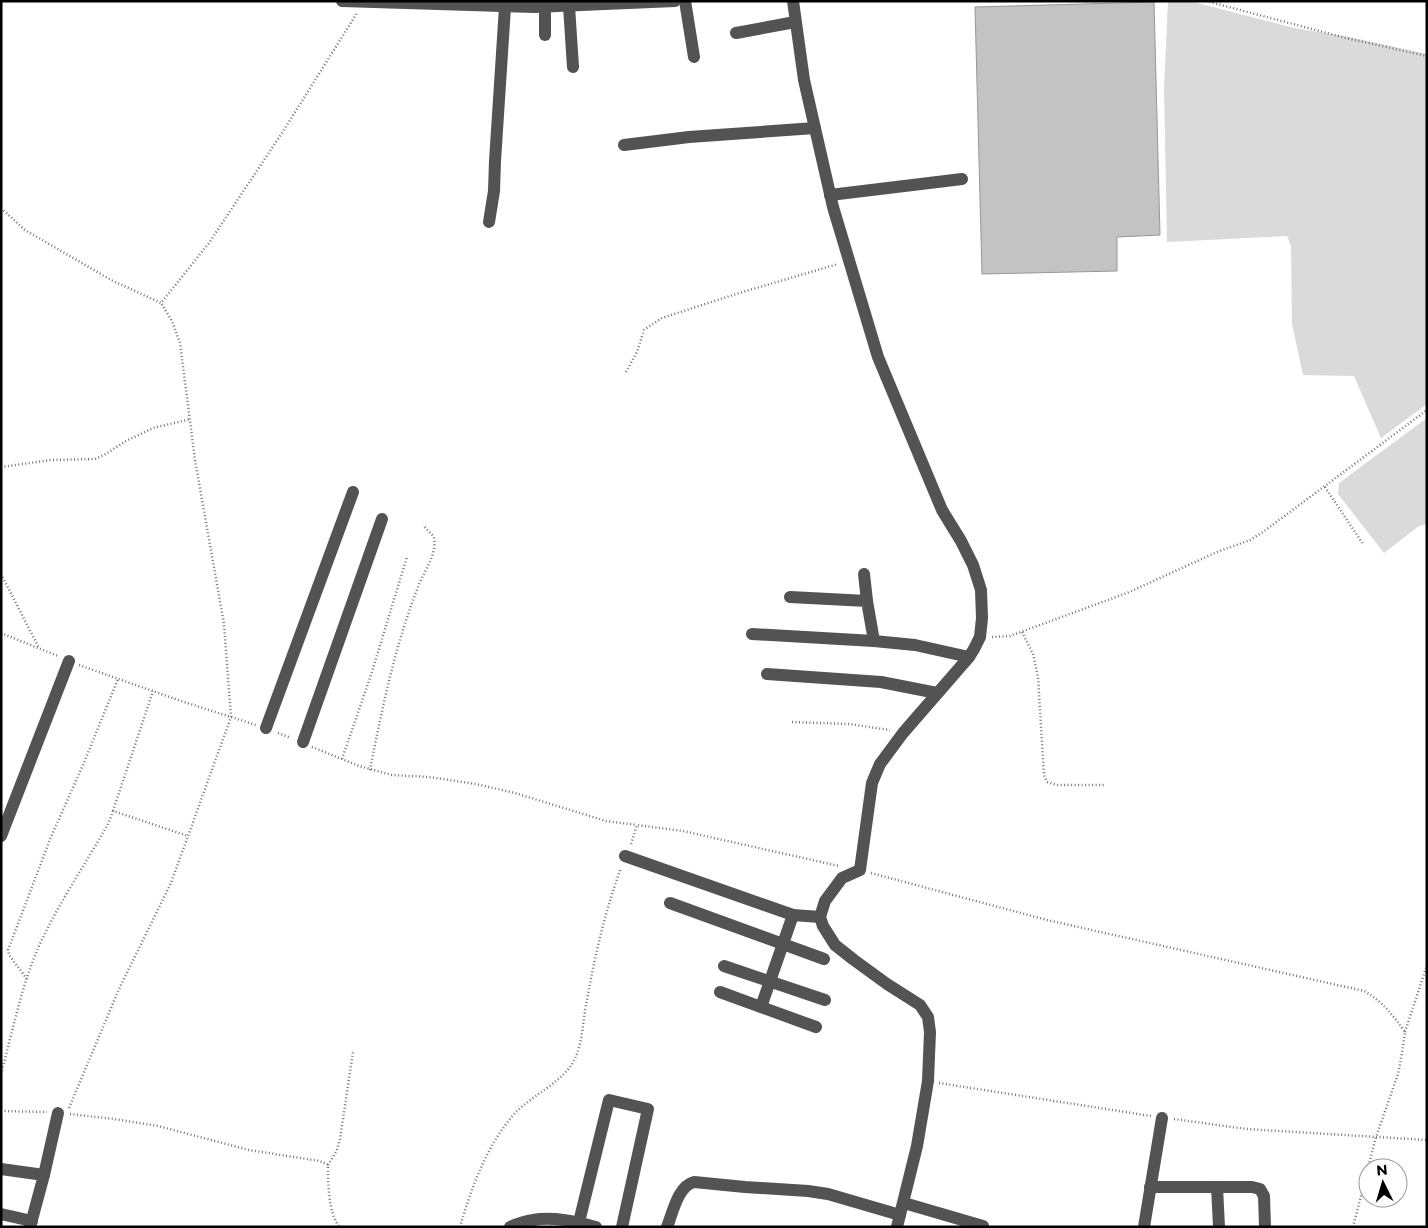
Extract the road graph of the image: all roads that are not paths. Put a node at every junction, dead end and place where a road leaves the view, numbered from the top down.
1 (342, 1) edge
2 (675, 1) edge
3 (685, 1) edge
4 (792, 1) edge
5 (365, 2) edge
6 (545, 6) junction
7 (569, 6) junction
8 (505, 7) junction
9 (795, 22) junction
10 (736, 32) dead end
11 (545, 35) dead end
12 (694, 57) dead end
13 (573, 67) dead end
14 (815, 128) junction
15 (624, 145) dead end
16 (962, 179) dead end
17 (830, 195) junction
18 (489, 222) dead end
19 (353, 492) dead end
20 (382, 519) dead end
21 (864, 574) dead end
22 (790, 596) dead end
23 (867, 601) junction
24 (752, 634) dead end
25 (874, 640) junction
26 (969, 657) junction
27 (69, 661) road end
28 (767, 674) dead end
29 (937, 693) junction
30 (266, 728) road end
31 (303, 742) road end
32 (1, 836) edge
33 (625, 856) road end
34 (670, 903) dead end
35 (793, 915) junction
36 (820, 917) junction
37 (783, 944) junction
38 (824, 959) dead end
39 (724, 966) dead end
40 (770, 982) junction
41 (720, 992) dead end
42 (824, 1000) dead end
43 (761, 1007) junction
44 (816, 1027) dead end
45 (58, 1113) road end
46 (1162, 1118) dead end
47 (1, 1168) edge
48 (44, 1175) junction
49 (1150, 1187) junction
50 (1217, 1187) junction
51 (904, 1202) junction
52 (1, 1214) edge
53 (899, 1221) edge
54 (545, 1223) edge
55 (31, 1224) edge
56 (587, 1225) edge
57 (983, 1226) edge
58 (510, 1227) edge
59 (622, 1227) edge
60 (667, 1227) edge
61 (1144, 1227) edge
62 (1219, 1227) edge
63 (1265, 1227) edge

1 - 5 street
2 - 7 street
3 - 12 street
4 - 9 street
5 - 8 street
6 - 7 street
6 - 8 street
6 - 11 street
7 - 13 street
8 - 18 street
9 - 10 street
9 - 14 street
14 - 15 street
14 - 17 street
16 - 17 street
17 - 26 street
19 - 30 street
20 - 31 street
21 - 23 street
22 - 23 street
23 - 25 street
24 - 25 street
25 - 26 street
26 - 29 street
27 - 32 street
28 - 29 street
29 - 36 street
33 - 35 street
34 - 37 street
35 - 36 street
35 - 37 street
36 - 51 street
37 - 38 street
37 - 40 street
39 - 40 street
40 - 42 street
40 - 43 street
41 - 43 street
43 - 44 street
45 - 48 street
46 - 49 street
47 - 48 street
48 - 55 street
49 - 50 street
49 - 61 street
50 - 62 street
50 - 63 street
51 - 53 street
51 - 57 street
52 - 55 street
53 - 60 street
54 - 56 street
54 - 58 street
56 - 59 street

